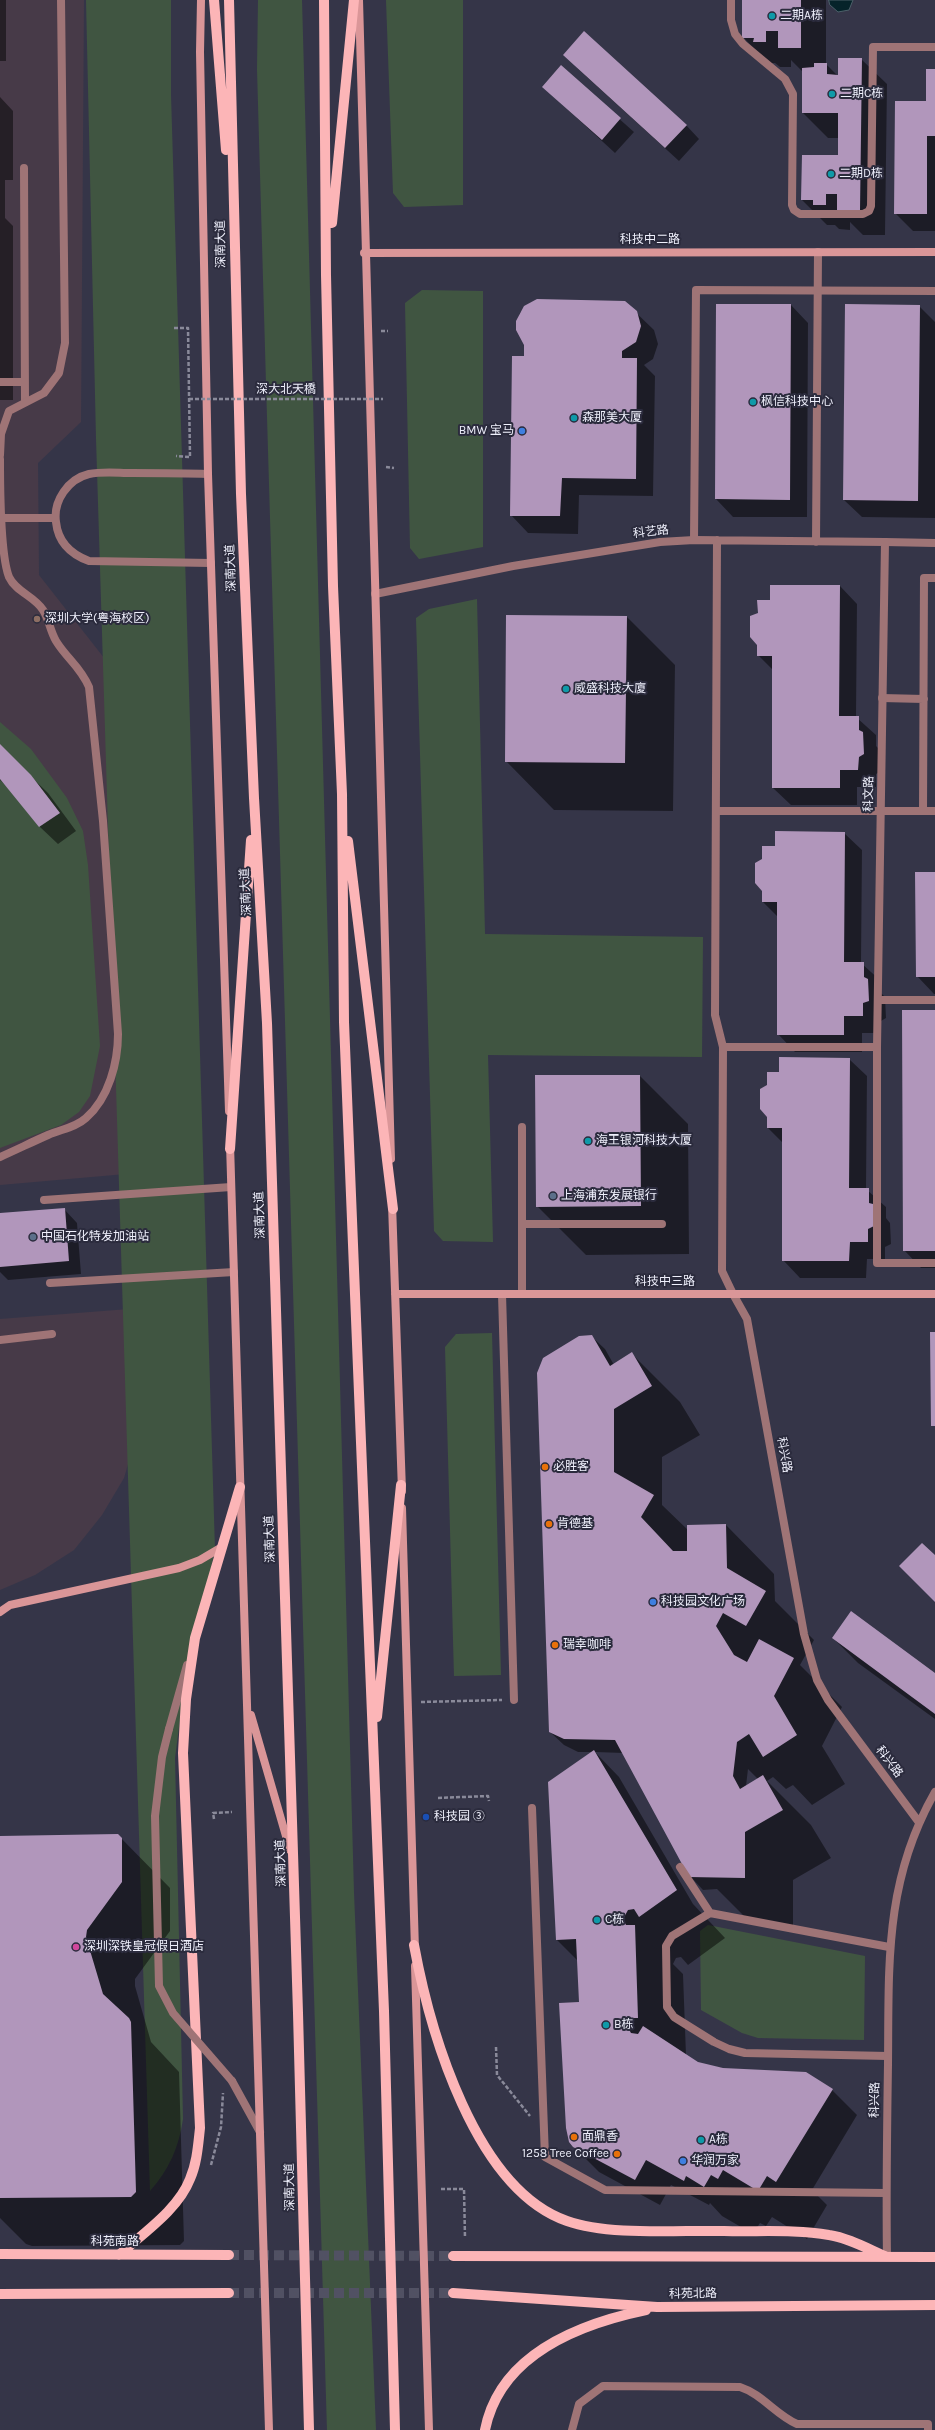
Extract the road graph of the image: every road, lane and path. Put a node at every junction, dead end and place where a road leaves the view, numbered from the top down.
1 (61, 0) edge
2 (201, 0) edge
3 (214, 0) edge
4 (229, 0) edge
5 (324, 0) edge
6 (354, 0) edge
7 (359, 0) edge
8 (731, 0) edge
9 (935, 47) edge
10 (24, 168) dead end
11 (234, 247) junction
12 (818, 252) junction
13 (935, 252) edge
14 (364, 253) junction
15 (326, 275) junction
16 (818, 290) junction
17 (935, 291) edge
18 (174, 328) dead end
19 (380, 331) dead end
20 (388, 331) dead end
21 (0, 382) edge
22 (24, 382) junction
23 (190, 399) junction
24 (383, 400) dead end
25 (25, 402) junction
26 (0, 455) edge
27 (176, 456) dead end
28 (0, 459) edge
29 (386, 468) dead end
30 (394, 468) dead end
31 (208, 474) junction
32 (0, 518) edge
33 (55, 518) junction
34 (694, 540) junction
35 (717, 540) junction
36 (816, 542) junction
37 (885, 542) junction
38 (935, 543) edge
39 (211, 564) junction
40 (935, 578) edge
41 (375, 594) junction
42 (882, 698) junction
43 (924, 699) junction
44 (342, 794) junction
45 (254, 798) junction
46 (716, 811) junction
47 (881, 811) junction
48 (923, 811) junction
49 (935, 811) edge
50 (878, 1000) junction
51 (935, 1000) edge
52 (877, 1046) junction
53 (723, 1047) junction
54 (522, 1127) dead end
55 (230, 1149) junction
56 (0, 1157) edge
57 (231, 1187) junction
58 (44, 1200) dead end
59 (393, 1208) junction
60 (522, 1224) junction
61 (662, 1224) dead end
62 (935, 1263) edge
63 (234, 1272) junction
64 (50, 1283) dead end
65 (396, 1294) junction
66 (502, 1294) junction
67 (522, 1294) junction
68 (733, 1294) junction
69 (935, 1294) edge
70 (52, 1334) dead end
71 (0, 1340) edge
72 (402, 1485) junction
73 (240, 1487) junction
74 (222, 1547) junction
75 (0, 1612) edge
76 (195, 1638) junction
77 (514, 1700) joint
78 (247, 1703) junction
79 (409, 1703) junction
80 (373, 1753) junction
81 (935, 1792) edge
82 (438, 1798) dead end
83 (489, 1801) dead end
84 (532, 1808) dead end
85 (232, 1812) dead end
86 (214, 1819) dead end
87 (918, 1821) junction
88 (294, 1861) junction
89 (680, 1867) dead end
90 (710, 1912) junction
91 (414, 1945) junction
92 (889, 1947) junction
93 (496, 2047) dead end
94 (888, 2056) junction
95 (260, 2132) junction
96 (543, 2132) junction
97 (441, 2189) dead end
98 (886, 2193) junction
99 (464, 2238) dead end
100 (0, 2254) edge
101 (119, 2255) junction
102 (229, 2255) tunnel mouth
103 (453, 2256) tunnel mouth
104 (887, 2257) junction
105 (935, 2257) edge
106 (453, 2293) tunnel mouth
107 (0, 2294) edge
108 (229, 2294) tunnel mouth
109 (935, 2305) edge
110 (657, 2307) junction
111 (797, 2427) edge
112 (269, 2430) edge
113 (309, 2430) edge
114 (395, 2430) edge
115 (429, 2430) edge
116 (485, 2430) edge
117 (572, 2430) edge
118 (928, 2430) edge

1 - 25 street
2 - 31 main road
3 - 11 main road
4 - 11 main road, 深南大道
5 - 15 main road
6 - 15 main road
7 - 14 main road
8 - 9 street
10 - 22 street
11 - 45 main road, 深南大道
12 - 13 main road, 科技中二路
12 - 14 main road, 科技中二路
12 - 16 street
14 - 41 main road
15 - 44 main road
16 - 17 street
16 - 34 street
16 - 36 street
18 - 23 path
19 - 20 path
21 - 22 street
22 - 25 street
23 - 24 path, 深大北天橋, bridge
23 - 27 path
25 - 26 street
28 - 32 street
29 - 30 path
31 - 33 street
31 - 39 main road
32 - 33 street
32 - 56 street
33 - 39 street
34 - 35 street, 科艺路
34 - 41 street, 科艺路
35 - 36 street, 科艺路
35 - 46 street, 科兴路
36 - 37 street, 科艺路
37 - 38 street, 科艺路
37 - 42 street, 科文路
39 - 55 main road
40 - 43 street
41 - 59 main road
42 - 43 street
42 - 47 street, 科文路
43 - 48 street
44 - 59 main road
44 - 80 main road
45 - 55 main road
45 - 88 main road, 深南大道
46 - 47 street
46 - 53 street, 科兴路
47 - 48 street
47 - 50 street, 科文路
48 - 49 street
50 - 51 street
50 - 52 street, 科文路
52 - 53 street
52 - 62 street, 科文路
53 - 68 street, 科兴路
54 - 60 street
55 - 57 main road
57 - 58 street
57 - 63 main road
59 - 65 main road
60 - 61 street
60 - 67 street
63 - 64 street
63 - 73 main road
65 - 66 main road, 科技中三路
65 - 72 main road
66 - 67 main road, 科技中三路
66 - 77 street
67 - 68 main road, 科技中三路
68 - 69 main road, 科技中三路
68 - 87 street, 科兴路
70 - 71 street
72 - 79 main road
72 - 80 main road
73 - 74 main road
73 - 78 main road
74 - 75 main road
74 - 76 main road
76 - 95 street, bridge
76 - 101 main road
77 - 79 path
78 - 88 main road
78 - 95 main road
79 - 91 main road
80 - 114 main road
81 - 87 street
82 - 83 path
84 - 96 street
85 - 86 path
87 - 92 street, 科兴路
88 - 113 main road, 深南大道
89 - 90 street
90 - 92 street
90 - 94 street
91 - 104 main road
91 - 115 main road
92 - 94 street, 科兴路
93 - 96 path
94 - 98 street, 科兴路
95 - 112 main road
96 - 98 street
97 - 99 path
98 - 104 street, 科兴路
100 - 101 main road, 科苑南路
101 - 102 main road, 科苑南路
103 - 104 main road
104 - 105 main road
106 - 110 main road, 科苑北路
107 - 108 main road
109 - 110 main road, 科苑北路
110 - 116 main road
111 - 117 street
111 - 118 street

